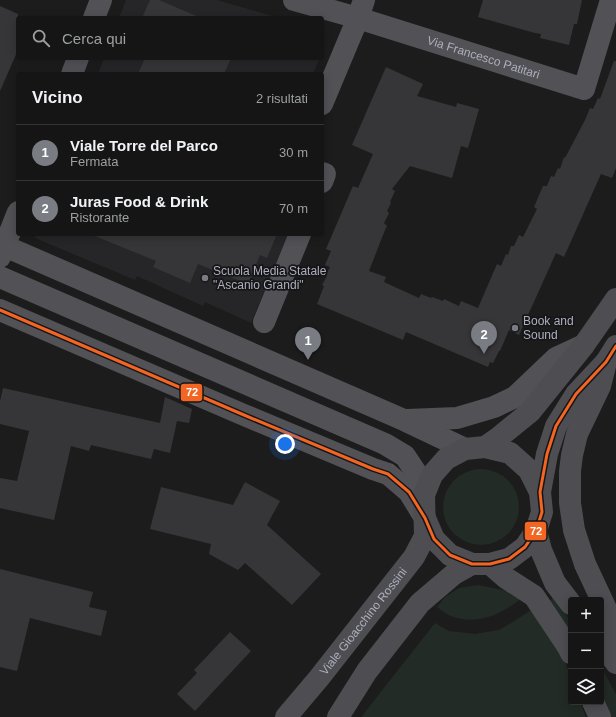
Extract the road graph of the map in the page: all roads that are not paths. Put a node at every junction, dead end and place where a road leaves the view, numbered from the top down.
1 (101, 0) edge
2 (294, 0) edge
3 (611, 0) edge
4 (361, 9) edge
5 (95, 16) edge
6 (77, 60) edge
7 (73, 72) edge
8 (324, 99) edge
9 (16, 217) edge
10 (299, 236) edge
11 (2, 249) edge
12 (0, 277) edge
13 (616, 299) edge
14 (0, 310) edge
15 (264, 322) dead end
16 (584, 345) junction
17 (611, 354) edge
18 (404, 420) junction
19 (475, 448) junction
20 (540, 492) junction
21 (424, 495) junction
22 (425, 518) junction
23 (536, 531) junction
24 (481, 564) junction
25 (568, 600) edge
26 (616, 635) edge
27 (568, 647) edge
28 (604, 647) edge
29 (616, 663) edge
30 (594, 705) edge
31 (286, 717) edge
32 (338, 717) edge
33 (600, 717) edge

1 - 5 street
2 - 4 street, Via Francesco Patitari
3 - 4 street, Via Francesco Patitari
4 - 8 street
6 - 7 street
9 - 11 street
10 - 15 street
11 - 18 street
12 - 21 street
13 - 16 main road, Viale Gioacchino Rossini
14 - 22 street
16 - 18 street
16 - 19 main road, Viale Gioacchino Rossini
17 - 20 main road
17 - 26 main road
18 - 19 street
19 - 20 main road
19 - 21 main road, Viale Gioacchino Rossini
20 - 23 main road
21 - 22 main road, Viale Gioacchino Rossini
22 - 24 main road, Viale Gioacchino Rossini
22 - 31 main road, Viale Gioacchino Rossini
23 - 24 main road
23 - 25 main road
24 - 27 main road, Viale Gioacchino Rossini
24 - 32 main road
28 - 29 main road
30 - 33 main road

